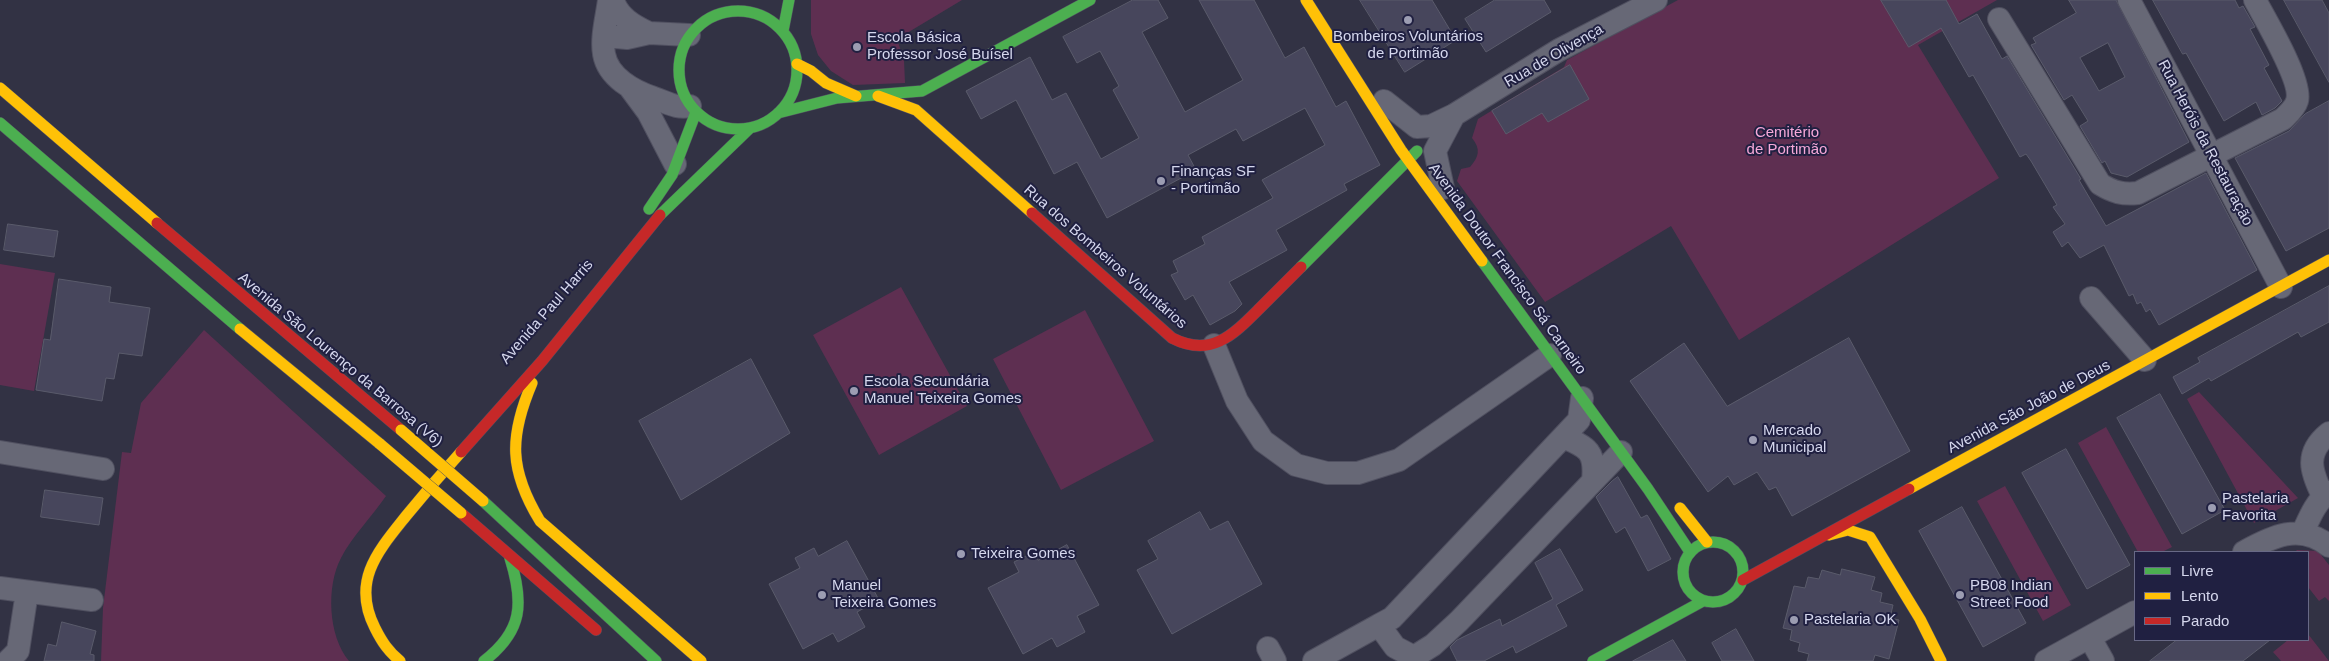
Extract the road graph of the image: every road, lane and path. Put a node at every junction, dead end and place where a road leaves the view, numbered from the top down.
1 (609, 0) edge
2 (613, 0) edge
3 (789, 0) edge
4 (1090, 0) edge
5 (1306, 0) edge
6 (1319, 0) edge
7 (1656, 0) edge
8 (2129, 0) edge
9 (2255, 0) edge
10 (750, 6) edge
11 (1999, 19) dead end
12 (783, 31) junction
13 (649, 33) junction
14 (689, 35) junction
15 (605, 36) junction
16 (797, 64) junction
17 (940, 82) junction
18 (0, 88) edge
19 (631, 88) junction
20 (856, 96) junction
21 (878, 96) junction
22 (1384, 101) junction
23 (693, 109) junction
24 (778, 113) junction
25 (1454, 115) junction
26 (0, 123) edge
27 (750, 128) junction
28 (1402, 130) dead end
29 (941, 133) junction
30 (2212, 156) junction
31 (675, 164) junction
32 (1423, 165) junction
33 (1378, 189) junction
34 (2329, 260) edge
35 (1500, 265) dead end
36 (2281, 286) junction
37 (2091, 298) dead end
38 (554, 327) dead end
39 (1214, 345) junction
40 (1550, 355) junction
41 (2145, 360) junction
42 (542, 361) junction
43 (1582, 398) junction
44 (2329, 434) edge
45 (1563, 437) junction
46 (0, 452) edge
47 (1621, 452) junction
48 (441, 454) dead end
49 (103, 469) dead end
50 (1593, 481) junction
51 (409, 490) dead end
52 (2326, 494) edge
53 (1670, 496) dead end
54 (1886, 501) junction
55 (2302, 534) junction
56 (1822, 536) junction
57 (1870, 537) junction
58 (1707, 542) junction
59 (1805, 545) junction
60 (2329, 546) edge
61 (2246, 551) edge
62 (1690, 552) junction
63 (1738, 556) junction
64 (510, 558) junction
65 (1743, 580) junction
66 (0, 588) edge
67 (1687, 589) junction
68 (27, 592) junction
69 (92, 600) dead end
70 (1703, 601) junction
71 (2134, 613) edge
72 (1379, 625) junction
73 (1641, 634) junction
74 (604, 637) dead end
75 (2090, 638) junction
76 (8, 661) edge
77 (400, 661) edge
78 (484, 661) edge
79 (656, 661) edge
80 (701, 661) edge
81 (1314, 661) edge
82 (1592, 661) edge
83 (1940, 661) edge
84 (2046, 661) edge
85 (2103, 661) edge

1 - 15 street
2 - 13 street
3 - 12 main road
4 - 17 main road
5 - 32 main road, Avenida Doutor Francisco Sá Carneiro
6 - 22 main road
7 - 25 street, Rua de Olivença
8 - 30 street, Rua Heróis da Restauração
9 - 30 street
10 - 12 main road
10 - 14 main road
11 - 30 street
12 - 16 main road
13 - 14 street
13 - 15 street
14 - 23 main road
15 - 19 street
16 - 20 main road
16 - 24 main road
17 - 21 main road
17 - 29 main road
18 - 79 main road, Avenida São Lourenço da Barrosa (V6), bridge
19 - 23 street
19 - 31 street
20 - 21 main road
20 - 24 main road
21 - 29 main road, Rua dos Bombeiros Voluntários
22 - 25 street
22 - 28 main road
23 - 27 main road
23 - 31 main road, Avenida Paul Harris
24 - 27 main road
25 - 32 street
25 - 32 street
26 - 64 main road, bridge
27 - 42 main road, Avenida Paul Harris
29 - 39 main road, Rua dos Bombeiros Voluntários
30 - 36 street, Rua Heróis da Restauração
31 - 38 main road, Avenida Paul Harris
32 - 33 main road
32 - 33 street
32 - 35 main road, Avenida Doutor Francisco Sá Carneiro
32 - 40 main road, Avenida Doutor Francisco Sá Carneiro
33 - 39 main road
34 - 36 main road, Avenida São João de Deus
36 - 41 main road, Avenida São João de Deus
37 - 41 street
39 - 40 street
40 - 43 main road, Avenida Doutor Francisco Sá Carneiro
41 - 54 main road, Avenida São João de Deus
42 - 77 main road
42 - 80 main road
43 - 45 street
43 - 47 main road, Avenida Doutor Francisco Sá Carneiro
44 - 52 street
45 - 50 street
45 - 72 street
46 - 49 street
47 - 50 street
47 - 62 main road, Avenida Doutor Francisco Sá Carneiro
48 - 51 main road
50 - 72 street
52 - 55 street
53 - 58 main road
54 - 56 main road, Avenida São João de Deus
54 - 57 main road
55 - 60 street
55 - 61 street
56 - 57 main road
56 - 59 main road, Avenida São João de Deus
57 - 83 main road
58 - 62 main road
58 - 63 main road
59 - 63 main road
59 - 65 main road, Avenida São João de Deus
62 - 67 main road
63 - 65 main road
64 - 74 main road
64 - 78 main road
65 - 70 main road
66 - 68 street
67 - 70 main road
67 - 73 main road
68 - 69 street
68 - 76 street
70 - 73 main road
71 - 75 street
72 - 81 street
73 - 82 main road
75 - 84 street
75 - 85 street

